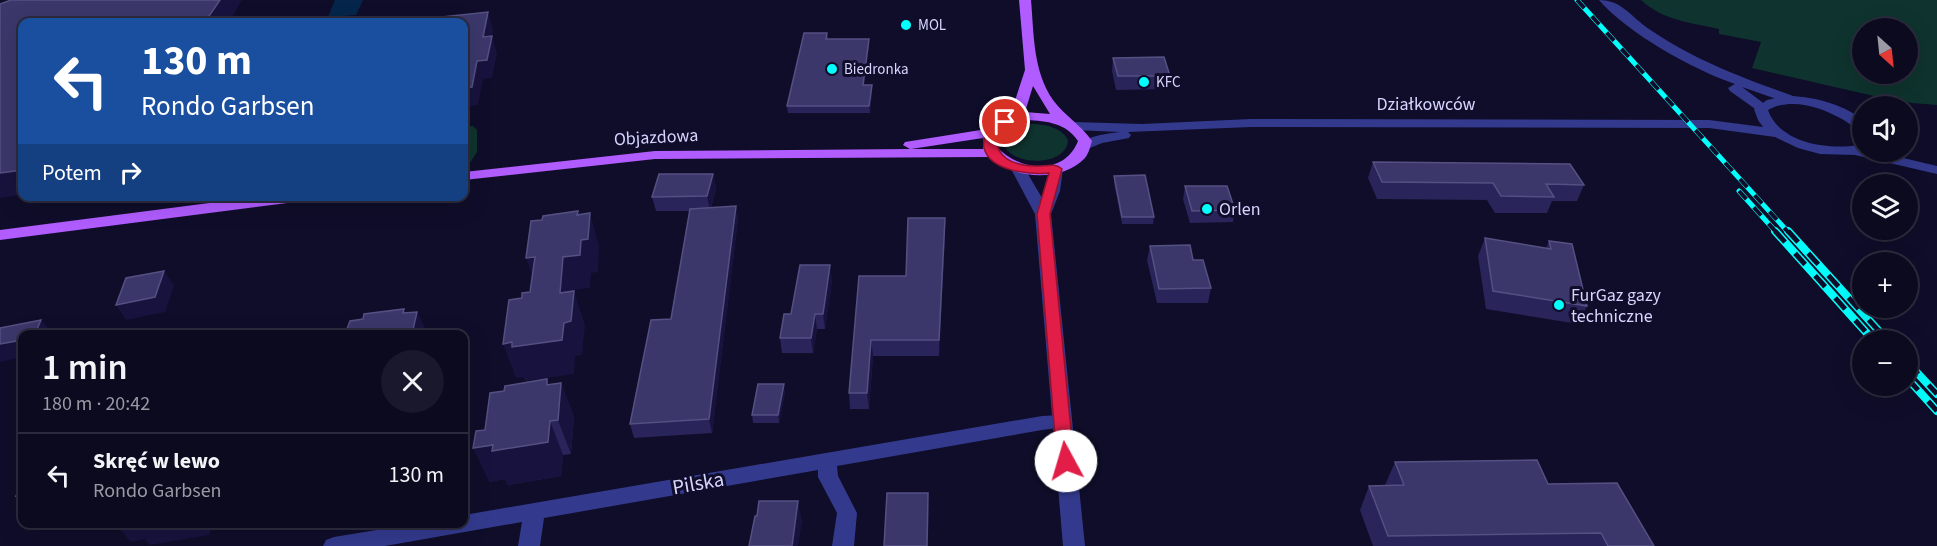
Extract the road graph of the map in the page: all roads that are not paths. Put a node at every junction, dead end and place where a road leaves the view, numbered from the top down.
1 (1025, 0) edge
2 (1605, 0) edge
3 (1031, 70) junction
4 (1716, 73) junction
5 (1791, 100) junction
6 (1762, 112) junction
7 (1016, 118) junction
8 (1852, 119) edge
9 (1069, 124) junction
10 (1710, 124) junction
11 (1142, 128) junction
12 (991, 133) junction
13 (1778, 133) junction
14 (1085, 146) junction
15 (1852, 149) edge
16 (993, 153) junction
17 (850, 155) junction
18 (1918, 161) edge
19 (1909, 162) edge
20 (1017, 167) junction
21 (1056, 169) junction
22 (1937, 169) edge
23 (468, 176) edge
24 (264, 201) edge
25 (1043, 214) junction
26 (0, 235) edge
27 (1061, 422) junction
28 (827, 459) junction
29 (534, 512) junction
30 (468, 523) edge
31 (440, 528) edge
32 (334, 546) edge
33 (529, 546) edge
34 (843, 546) edge
35 (1074, 546) edge

1 - 3 main road
2 - 4 street
3 - 7 main road
3 - 9 main road
4 - 5 street
4 - 6 street
5 - 6 street, Działkowców
5 - 8 street
6 - 10 street, Działkowców
6 - 13 street
7 - 9 main road
7 - 12 main road
9 - 11 street, Działkowców
9 - 14 main road
10 - 11 street, Działkowców
10 - 13 street, Działkowców
11 - 14 street, Działkowców
12 - 16 main road
12 - 17 main road, Objazdowa
13 - 15 street
14 - 21 main road
16 - 17 main road, Objazdowa
16 - 20 main road
17 - 23 main road, Objazdowa
18 - 22 street
19 - 22 street
20 - 21 main road
20 - 25 street
21 - 25 street
24 - 26 main road
25 - 27 street
27 - 28 street, Pilska
27 - 35 street
28 - 29 street, Pilska
28 - 34 street
29 - 30 street, Pilska
29 - 33 street
31 - 32 street, Pilska

